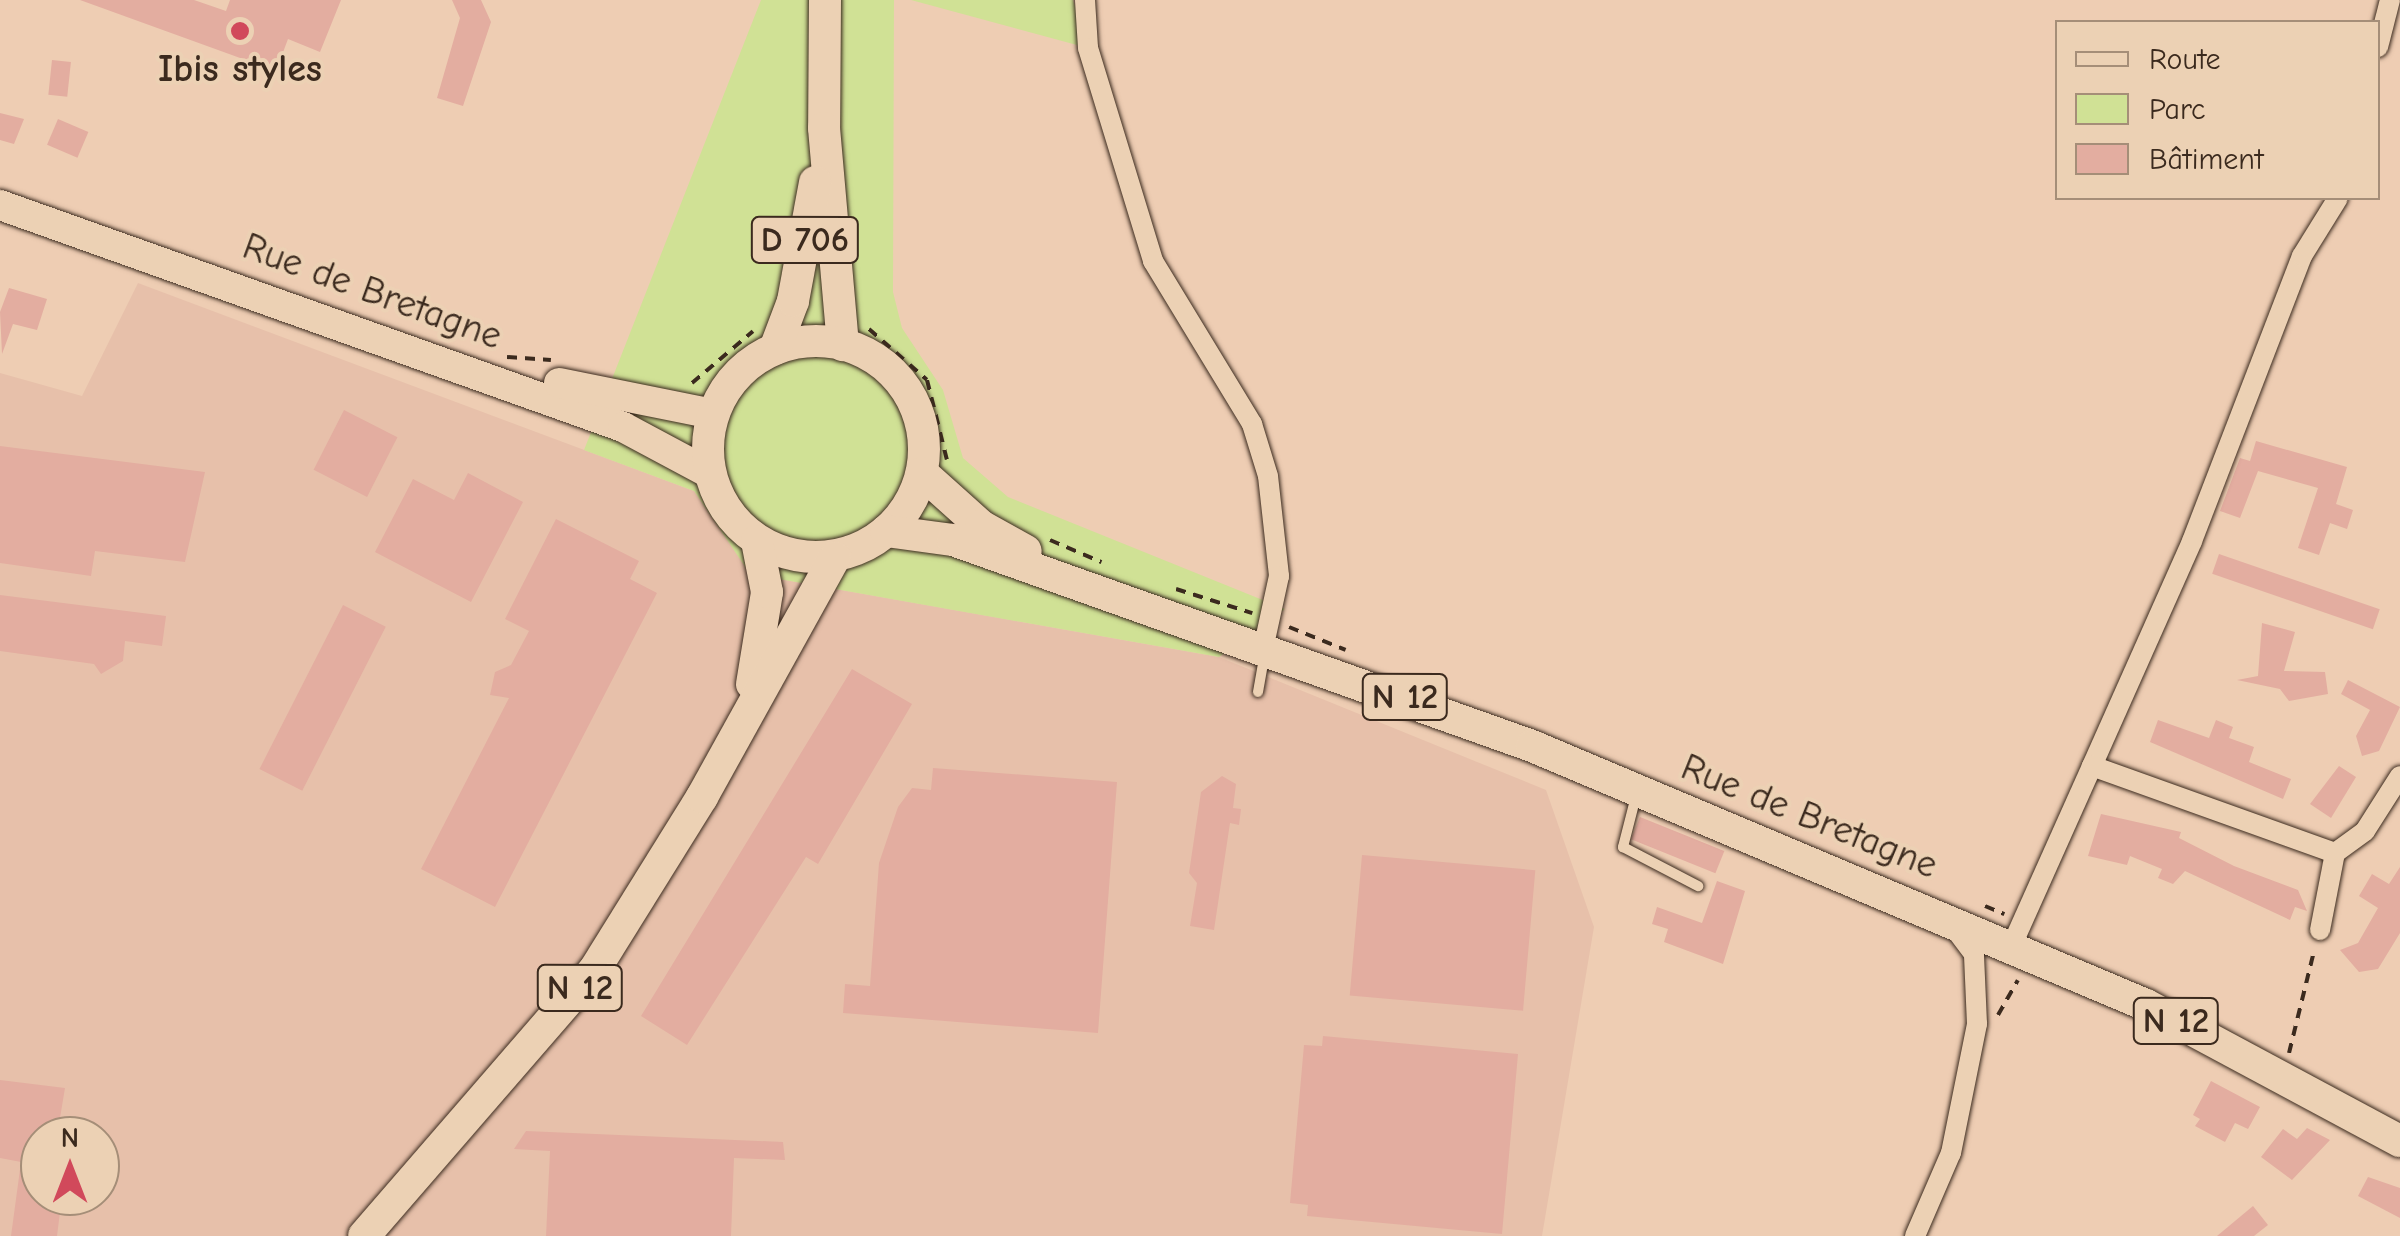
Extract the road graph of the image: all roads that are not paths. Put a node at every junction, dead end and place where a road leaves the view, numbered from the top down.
1 (825, 0) edge
2 (1085, 0) edge
3 (2390, 0) edge
4 (2380, 38) edge
5 (824, 128) junction
6 (0, 185) edge
7 (2337, 200) edge
8 (0, 204) edge
9 (768, 336) junction
10 (844, 345) junction
11 (713, 414) junction
12 (935, 471) junction
13 (710, 472) junction
14 (886, 532) junction
15 (758, 541) junction
16 (835, 557) junction
17 (1166, 600) junction
18 (1267, 632) junction
19 (1258, 692) dead end
20 (749, 706) junction
21 (2092, 766) junction
22 (2400, 776) edge
23 (1638, 790) junction
24 (2335, 853) junction
25 (1698, 886) dead end
26 (1957, 907) junction
27 (2320, 930) road end
28 (2017, 933) junction
29 (2400, 1141) edge
30 (364, 1236) edge
31 (1915, 1236) edge

1 - 5 main road, D 706
2 - 18 street
3 - 4 street
5 - 9 main road, D 706
5 - 10 main road, D 706
6 - 11 main road, Rue de Bretagne
7 - 21 street
8 - 13 main road, Rue de Bretagne
9 - 10 main road
9 - 11 main road
10 - 12 main road
11 - 13 main road
12 - 14 main road
12 - 17 main road, Rue de Bretagne / N 12
13 - 15 main road
14 - 16 main road
14 - 17 main road, Rue de Bretagne / N 12
15 - 16 main road
15 - 20 main road, N 12
16 - 20 main road, N 12
17 - 18 main road, Rue de Bretagne / N 12
18 - 19 lane
18 - 23 main road, Rue de Bretagne / N 12
20 - 30 main road, N 12
21 - 24 street
21 - 28 street
22 - 24 street
23 - 25 lane
23 - 26 main road, Rue de Bretagne / N 12
24 - 27 street
26 - 28 main road, Rue de Bretagne / N 12
26 - 31 street
28 - 29 main road, Rue de Bretagne / N 12

